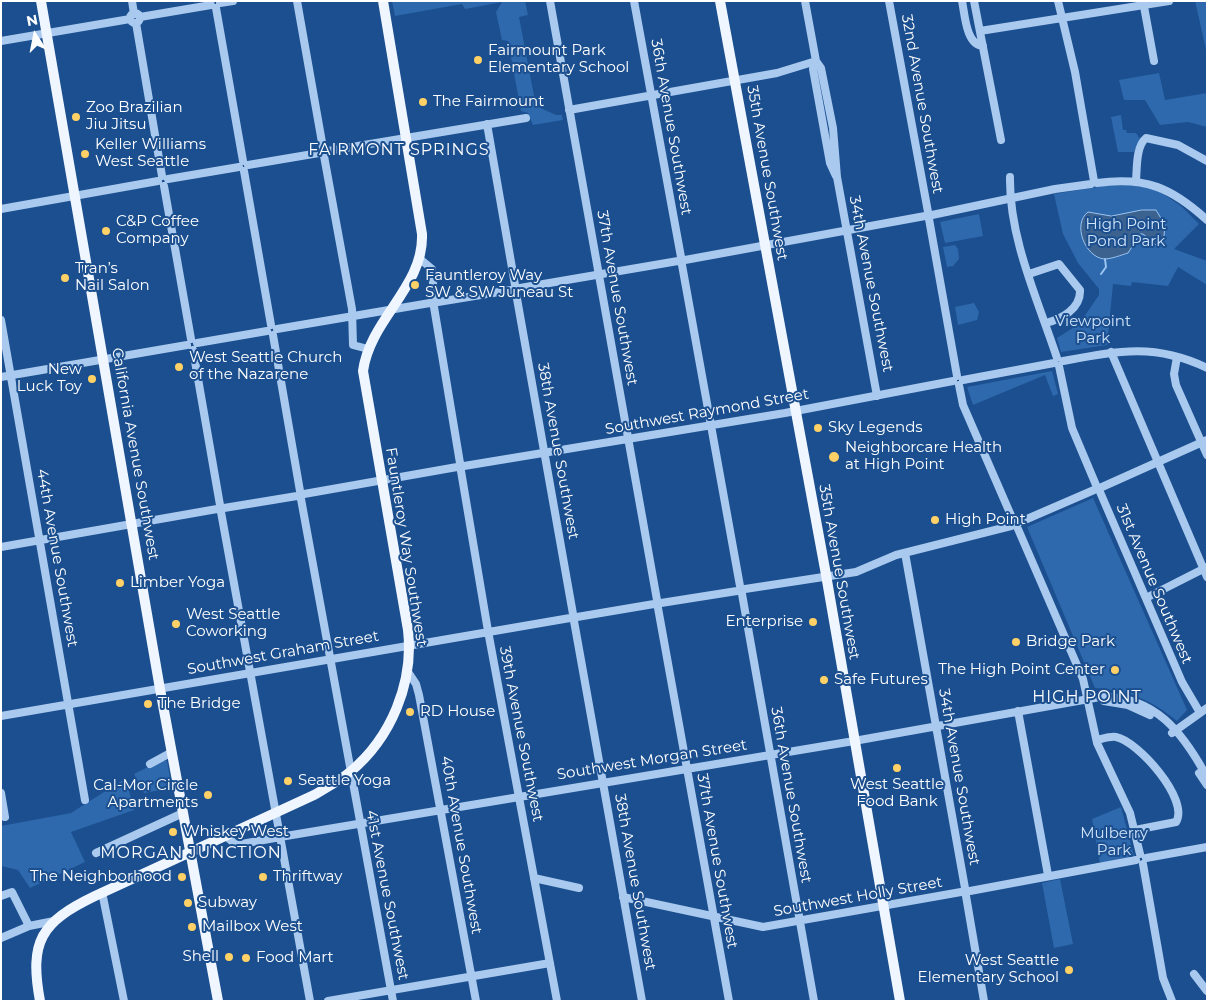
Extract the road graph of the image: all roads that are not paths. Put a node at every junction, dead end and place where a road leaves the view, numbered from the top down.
1 (41, 1) edge
2 (132, 1) edge
3 (232, 1) edge
4 (297, 1) edge
5 (383, 1) edge
6 (550, 1) edge
7 (634, 1) edge
8 (720, 1) edge
9 (805, 1) edge
10 (889, 1) edge
11 (962, 1) edge
12 (974, 1) edge
13 (1058, 1) edge
14 (1169, 1) edge
15 (1143, 3) edge
16 (216, 4) edge
17 (135, 18) junction
18 (1060, 18) junction
19 (980, 31) junction
20 (46, 34) junction
21 (1, 41) edge
22 (983, 46) junction
23 (816, 61) junction
24 (1154, 61) dead end
25 (735, 81) junction
26 (651, 95) junction
27 (569, 110) junction
28 (526, 118) dead end
29 (487, 124) junction
30 (407, 138) junction
31 (1001, 140) dead end
32 (324, 152) junction
33 (1207, 161) edge
34 (243, 166) junction
35 (1010, 177) dead end
36 (163, 180) junction
37 (1136, 181) junction
38 (1094, 183) junction
39 (74, 196) junction
40 (1011, 198) junction
41 (1, 208) edge
42 (928, 216) junction
43 (1207, 220) edge
44 (846, 230) junction
45 (766, 246) junction
46 (420, 259) junction
47 (681, 261) junction
48 (599, 274) junction
49 (1029, 274) junction
50 (516, 289) junction
51 (434, 302) junction
52 (391, 310) junction
53 (351, 317) junction
54 (1, 320) edge
55 (1046, 323) junction
56 (272, 330) junction
57 (192, 344) junction
58 (368, 349) junction
59 (1110, 352) junction
60 (1177, 357) junction
61 (104, 360) junction
62 (1058, 362) junction
63 (1207, 368) edge
64 (11, 375) junction
65 (1, 377) edge
66 (958, 381) junction
67 (877, 396) junction
68 (795, 412) junction
69 (711, 425) junction
70 (628, 439) junction
71 (1204, 441) edge
72 (545, 453) junction
73 (1207, 455) edge
74 (1158, 463) junction
75 (460, 467) junction
76 (381, 480) junction
77 (1098, 488) junction
78 (301, 495) junction
79 (221, 509) junction
80 (132, 524) junction
81 (1016, 524) junction
82 (40, 540) junction
83 (1, 547) edge
84 (905, 553) junction
85 (1205, 568) edge
86 (1207, 576) edge
87 (826, 577) junction
88 (741, 590) junction
89 (1146, 598) junction
90 (658, 604) junction
91 (573, 618) junction
92 (488, 631) junction
93 (409, 645) junction
94 (329, 659) junction
95 (408, 672) junction
96 (249, 673) junction
97 (160, 689) junction
98 (403, 690) junction
99 (419, 695) junction
100 (1088, 699) junction
101 (68, 704) junction
102 (1203, 710) edge
103 (1018, 711) junction
104 (1, 716) edge
105 (936, 726) junction
106 (1174, 731) junction
107 (1097, 740) junction
108 (854, 741) junction
109 (172, 752) junction
110 (771, 755) junction
111 (150, 764) dead end
112 (686, 769) junction
113 (350, 772) junction
114 (1207, 777) edge
115 (603, 782) junction
116 (1207, 785) edge
117 (1, 793) edge
118 (518, 796) junction
119 (85, 800) dead end
120 (441, 809) junction
121 (183, 813) junction
122 (275, 813) junction
123 (5, 817) dead end
124 (359, 823) junction
125 (1135, 830) junction
126 (226, 836) junction
127 (280, 837) junction
128 (1207, 847) edge
129 (96, 853) dead end
130 (191, 853) junction
131 (1141, 859) junction
132 (1048, 876) junction
133 (534, 878) junction
134 (579, 888) dead end
135 (102, 892) junction
136 (966, 892) junction
137 (1, 896) edge
138 (623, 897) junction
139 (884, 907) junction
140 (714, 918) junction
141 (54, 921) junction
142 (800, 922) junction
143 (29, 926) junction
144 (1, 938) edge
145 (550, 963) junction
146 (1194, 974) dead end
147 (471, 976) junction
148 (391, 990) junction
149 (1207, 991) edge
150 (40, 1001) edge
151 (124, 1001) edge
152 (218, 1001) edge
153 (310, 1001) edge
154 (328, 1001) edge
155 (393, 1001) edge
156 (476, 1001) edge
157 (558, 1001) edge
158 (642, 1001) edge
159 (729, 1001) edge
160 (814, 1001) edge
161 (900, 1001) edge
162 (984, 1001) edge
163 (1172, 1001) edge

1 - 20 main road, California Avenue Southwest
2 - 17 street
3 - 16 street
4 - 32 street
5 - 30 main road, Fauntleroy Way Southwest
6 - 27 street, 37th Avenue Southwest
7 - 26 street, 36th Avenue Southwest
8 - 25 main road, 35th Avenue Southwest
9 - 23 street, 34th Avenue Southwest
10 - 42 street, 32nd Avenue Southwest
11 - 22 street
12 - 19 street
13 - 18 street
14 - 15 street
15 - 18 street
15 - 24 street
16 - 17 street
16 - 34 street, 41st Avenue Southwest
17 - 20 street
17 - 36 street
18 - 19 street
18 - 38 street
19 - 22 street
20 - 21 street
20 - 39 main road, California Avenue Southwest
22 - 31 street
23 - 25 street
23 - 44 street, 34th Avenue Southwest
25 - 26 street
25 - 45 main road, 35th Avenue Southwest
26 - 27 street
26 - 47 street, 36th Avenue Southwest
27 - 48 street, 37th Avenue Southwest
28 - 29 street
29 - 30 street
29 - 50 street, 38th Avenue Southwest
30 - 32 street
30 - 46 main road, Fauntleroy Way Southwest
32 - 34 street
32 - 53 street
33 - 37 street
34 - 36 street
34 - 56 street, 41st Avenue Southwest
35 - 40 street, 31st Avenue Southwest
36 - 39 street
36 - 57 street
37 - 38 street
37 - 43 street
38 - 40 street
39 - 41 street
39 - 61 main road, California Avenue Southwest
40 - 42 street
40 - 49 street, 31st Avenue Southwest
42 - 44 street
42 - 66 street, 32nd Avenue Southwest
44 - 45 street
44 - 67 street, 34th Avenue Southwest
45 - 47 street
45 - 68 main road, 35th Avenue Southwest
46 - 51 street, 39th Avenue Southwest
46 - 52 main road, Fauntleroy Way Southwest
47 - 48 street
47 - 69 street, 36th Avenue Southwest
48 - 50 street
48 - 70 street, 37th Avenue Southwest
49 - 55 street, 31st Avenue Southwest
49 - 55 street
50 - 51 street
50 - 72 street, 38th Avenue Southwest
51 - 52 street
51 - 75 street, 39th Avenue Southwest
52 - 53 street
52 - 58 main road, Fauntleroy Way Southwest
53 - 56 street
53 - 58 street
54 - 64 street, 44th Avenue Southwest
55 - 62 street, 31st Avenue Southwest
56 - 57 street
56 - 78 street, 41st Avenue Southwest
57 - 61 street
57 - 79 street
58 - 76 main road, Fauntleroy Way Southwest
59 - 60 street, Southwest Raymond Street
59 - 62 street, Southwest Raymond Street
59 - 74 street
60 - 63 street, Southwest Raymond Street
60 - 71 street
61 - 64 street
61 - 80 main road, California Avenue Southwest
62 - 66 street, Southwest Raymond Street
62 - 77 street, 31st Avenue Southwest
64 - 65 street
64 - 82 street, 44th Avenue Southwest
66 - 67 street, Southwest Raymond Street
66 - 81 street, 32nd Avenue Southwest
67 - 68 street, Southwest Raymond Street
68 - 69 street, Southwest Raymond Street
68 - 87 main road, 35th Avenue Southwest
69 - 70 street, Southwest Raymond Street
69 - 88 street, 36th Avenue Southwest
70 - 72 street, Southwest Raymond Street
70 - 90 street, 37th Avenue Southwest
71 - 73 street
71 - 74 street, Southwest Graham Street
72 - 75 street, Southwest Raymond Street
72 - 91 street, 38th Avenue Southwest
74 - 77 street, Southwest Graham Street
74 - 85 street
75 - 76 street, Southwest Raymond Street
75 - 92 street, 39th Avenue Southwest
76 - 78 street, Southwest Raymond Street
76 - 93 main road, Fauntleroy Way Southwest
77 - 81 street, Southwest Graham Street
77 - 89 street, 31st Avenue Southwest
78 - 79 street, Southwest Raymond Street
78 - 94 street, 41st Avenue Southwest
79 - 80 street, Southwest Raymond Street
79 - 96 street
80 - 82 street, Southwest Raymond Street
80 - 97 main road, California Avenue Southwest
81 - 84 street, Southwest Graham Street
81 - 100 street, 32nd Avenue Southwest
82 - 83 street, Southwest Raymond Street
82 - 101 street, 44th Avenue Southwest
84 - 87 street, Southwest Graham Street
84 - 105 street, 34th Avenue Southwest
85 - 86 street
85 - 89 street
87 - 88 street, Southwest Graham Street
87 - 108 main road, 35th Avenue Southwest
88 - 90 street, Southwest Graham Street
88 - 110 street, 36th Avenue Southwest
89 - 102 street, 31st Avenue Southwest
90 - 91 street, Southwest Graham Street
90 - 112 street, 37th Avenue Southwest
91 - 92 street, Southwest Graham Street
91 - 115 street, 38th Avenue Southwest
92 - 93 street, Southwest Graham Street
92 - 118 street, 39th Avenue Southwest
93 - 94 street, Southwest Graham Street
93 - 95 main road, Fauntleroy Way Southwest
94 - 96 street, Southwest Graham Street
94 - 113 street, 41st Avenue Southwest
95 - 98 main road, Fauntleroy Way Southwest
95 - 99 street, 40th Avenue Southwest
96 - 97 street, Southwest Graham Street
96 - 122 street
97 - 101 street, Southwest Graham Street
97 - 109 main road, California Avenue Southwest
98 - 99 street
98 - 113 main road, Fauntleroy Way Southwest
99 - 120 street, 40th Avenue Southwest
100 - 103 street, Southwest Morgan Street
100 - 106 street, Southwest Morgan Street
100 - 107 street
101 - 104 street, Southwest Graham Street
101 - 119 street, 44th Avenue Southwest
102 - 106 street
103 - 105 street, Southwest Morgan Street
103 - 132 street
105 - 108 street, Southwest Morgan Street
105 - 136 street, 34th Avenue Southwest
106 - 114 street
106 - 116 street
107 - 125 street
107 - 125 street
108 - 110 street, Southwest Morgan Street
108 - 139 main road, 35th Avenue Southwest
109 - 111 street
109 - 121 main road, California Avenue Southwest
110 - 112 street, Southwest Morgan Street
110 - 142 street, 36th Avenue Southwest
112 - 115 street, Southwest Morgan Street
112 - 140 street, 37th Avenue Southwest
113 - 122 main road, Fauntleroy Way Southwest
113 - 124 street, 41st Avenue Southwest
115 - 118 street, Southwest Morgan Street
115 - 138 street, 38th Avenue Southwest
117 - 123 street
118 - 120 street, Southwest Morgan Street
118 - 133 street, 39th Avenue Southwest
120 - 124 street, Southwest Morgan Street
120 - 147 street, 40th Avenue Southwest
121 - 129 street
121 - 130 main road, California Avenue Southwest
122 - 126 main road, Fauntleroy Way Southwest
122 - 127 street
124 - 127 street, Southwest Morgan Street
124 - 148 street, 41st Avenue Southwest
125 - 131 street
126 - 127 street, Southwest Morgan Street
126 - 130 main road, Fauntleroy Way Southwest
127 - 153 street
128 - 131 street, Southwest Holly Street
130 - 135 main road, Fauntleroy Way Southwest
130 - 152 main road, California Avenue Southwest
131 - 132 street, Southwest Holly Street
131 - 163 street
132 - 136 street, Southwest Holly Street
133 - 134 street
133 - 145 street, 39th Avenue Southwest
135 - 141 main road, Fauntleroy Way Southwest
135 - 151 street
136 - 139 street, Southwest Holly Street
136 - 162 street, 34th Avenue Southwest
137 - 143 street
138 - 140 street, Southwest Holly Street
138 - 158 street, 38th Avenue Southwest
139 - 142 street, Southwest Holly Street
139 - 161 main road, 35th Avenue Southwest
140 - 142 street, Southwest Holly Street
140 - 159 street, 37th Avenue Southwest
141 - 143 street
141 - 150 main road, Fauntleroy Way Southwest
142 - 160 street, 36th Avenue Southwest
143 - 144 street
145 - 147 street
145 - 157 street, 39th Avenue Southwest
146 - 149 street
147 - 148 street
147 - 156 street, 40th Avenue Southwest
148 - 154 street
148 - 155 street, 41st Avenue Southwest

